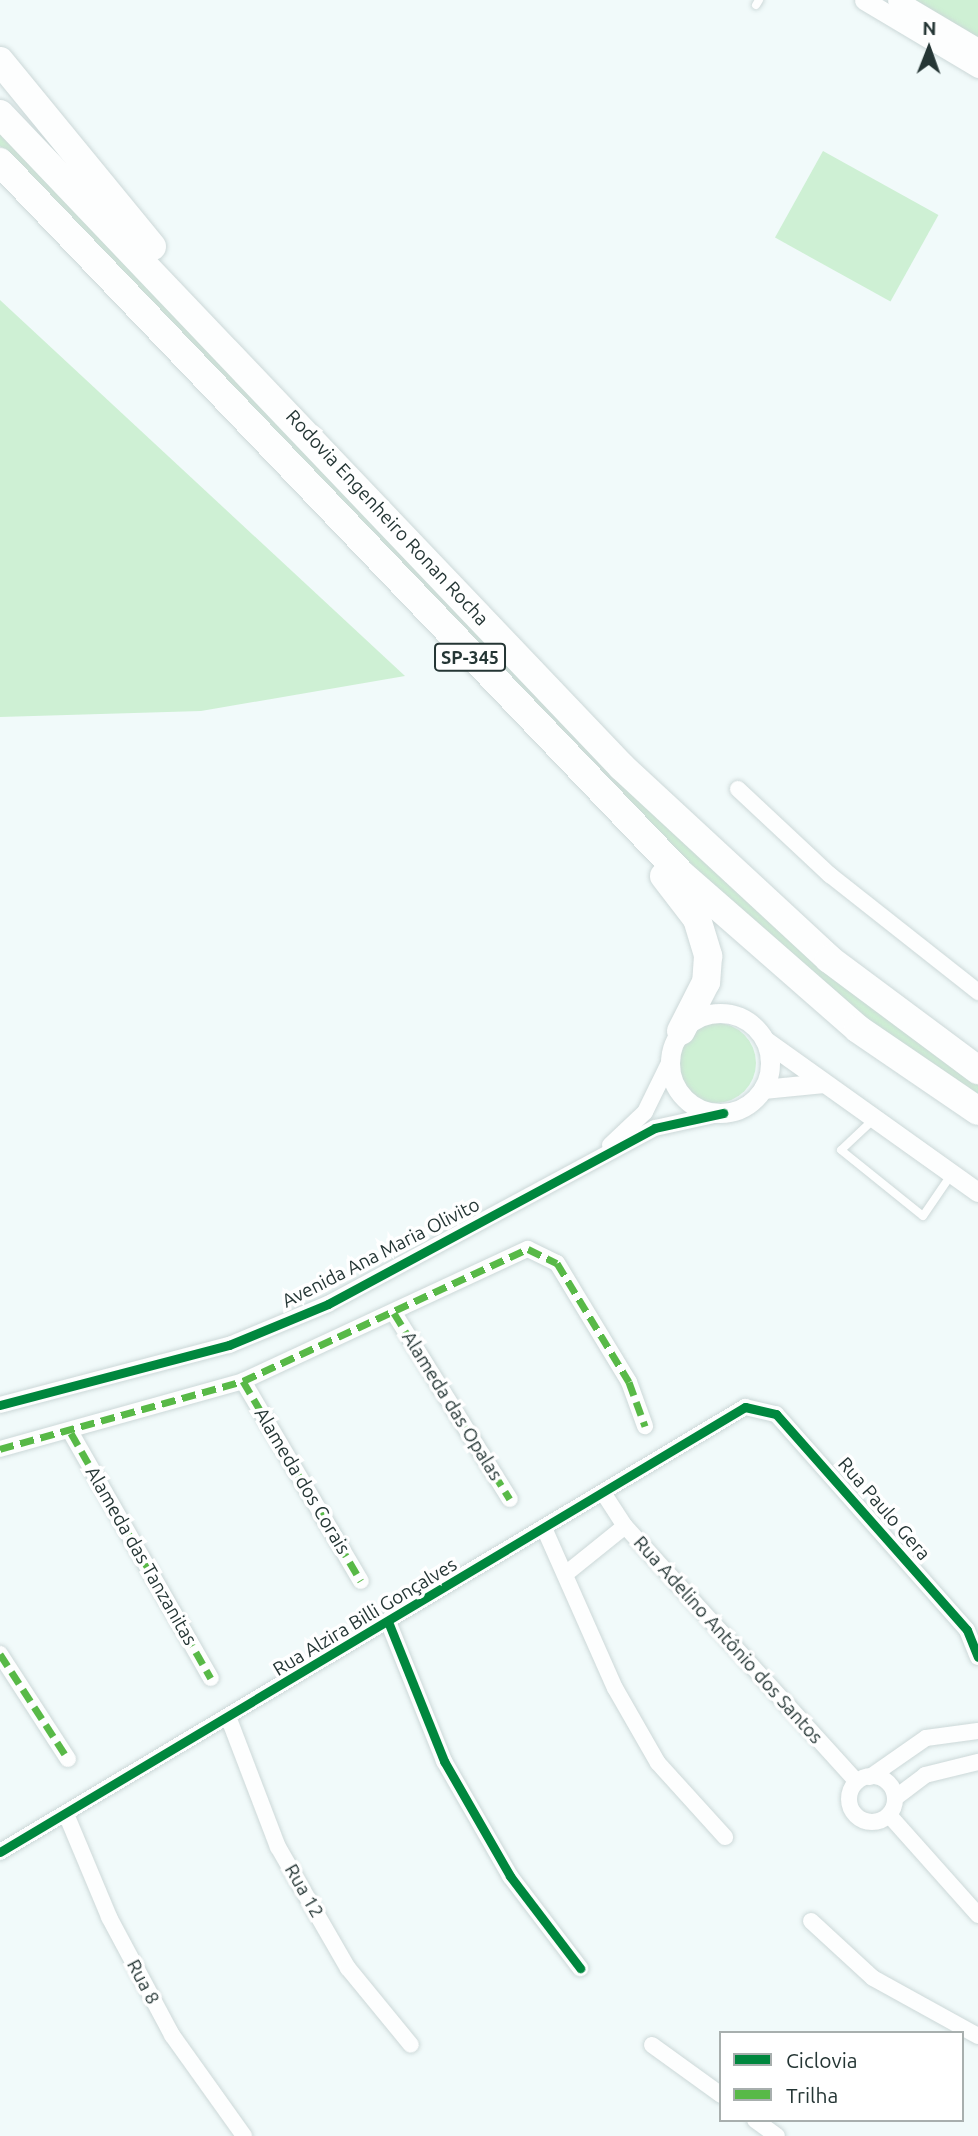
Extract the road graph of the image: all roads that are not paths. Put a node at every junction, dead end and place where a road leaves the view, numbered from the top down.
1 (864, 0) edge
2 (897, 0) edge
3 (978, 48) edge
4 (0, 61) edge
5 (978, 68) edge
6 (0, 114) edge
7 (0, 162) edge
8 (0, 187) edge
9 (170, 339) junction
10 (318, 445) junction
11 (738, 789) dead end
12 (598, 790) junction
13 (978, 992) edge
14 (912, 1024) junction
15 (681, 1031) junction
16 (766, 1041) junction
17 (978, 1058) edge
18 (669, 1063) junction
19 (978, 1070) edge
20 (824, 1083) junction
21 (763, 1089) junction
22 (978, 1111) edge
23 (723, 1114) junction
24 (875, 1119) junction
25 (598, 1156) junction
26 (951, 1175) junction
27 (978, 1192) edge
28 (394, 1313) junction
29 (243, 1381) junction
30 (0, 1405) edge
31 (745, 1407) joint
32 (645, 1426) dead end
33 (71, 1433) junction
34 (0, 1449) edge
35 (604, 1494) junction
36 (510, 1499) dead end
37 (625, 1527) junction
38 (544, 1528) junction
39 (568, 1572) junction
40 (361, 1581) dead end
41 (389, 1624) junction
42 (0, 1654) edge
43 (978, 1657) edge
44 (211, 1678) dead end
45 (229, 1719) junction
46 (978, 1731) edge
47 (68, 1759) dead end
48 (978, 1762) edge
49 (863, 1779) junction
50 (895, 1798) junction
51 (66, 1814) junction
52 (889, 1815) junction
53 (725, 1837) dead end
54 (0, 1852) edge
55 (978, 1914) edge
56 (811, 1922) dead end
57 (580, 1968) dead end
58 (978, 2036) edge
59 (411, 2045) dead end
60 (652, 2045) dead end
61 (719, 2094) edge
62 (758, 2122) edge
63 (244, 2136) edge
64 (777, 2136) edge

1 - 5 street
2 - 3 street
4 - 10 highway
6 - 10 highway, Rodovia Engenheiro Ronan Rocha / SP-345
7 - 9 highway, Rodovia Engenheiro Ronan Rocha / SP-345
8 - 9 highway
9 - 12 highway, Rodovia Engenheiro Ronan Rocha / SP-345
10 - 14 highway, Rodovia Engenheiro Ronan Rocha / SP-345
11 - 13 street
12 - 15 highway
12 - 22 highway, Rodovia Engenheiro Ronan Rocha / SP-345
14 - 17 highway
14 - 19 highway, Rodovia Engenheiro Ronan Rocha / SP-345
15 - 16 street
15 - 18 street
16 - 20 street
16 - 21 street
18 - 23 street
18 - 25 street, Avenida Ana Maria Olivito
20 - 21 street
20 - 24 street
21 - 23 street
23 - 25 street, Avenida Ana Maria Olivito
24 - 26 street
24 - 26 lane
25 - 30 street, Avenida Ana Maria Olivito
26 - 27 street
28 - 29 street
28 - 32 street
28 - 36 street, Alameda das Opalas
29 - 33 street
29 - 40 street, Alameda dos Corais
31 - 35 street, Rua Alzira Billi Gonçalves
31 - 43 street, Rua Paulo Gera
33 - 34 street
33 - 44 street, Alameda das Tanzanitas
35 - 37 street, Rua Adelino Antônio dos Santos
35 - 38 street, Rua Alzira Billi Gonçalves
37 - 39 street
37 - 49 street, Rua Adelino Antônio dos Santos
38 - 39 street
38 - 41 street, Rua Alzira Billi Gonçalves
39 - 53 street
41 - 45 street, Rua Alzira Billi Gonçalves
41 - 57 street
42 - 47 street
45 - 51 street, Rua Alzira Billi Gonçalves
45 - 59 street, Rua 12
46 - 49 street
48 - 50 street
49 - 50 street
49 - 52 street
50 - 52 street
51 - 54 street, Rua Alzira Billi Gonçalves
51 - 63 street, Rua 8
52 - 55 street
56 - 58 street
60 - 61 street
62 - 64 street

